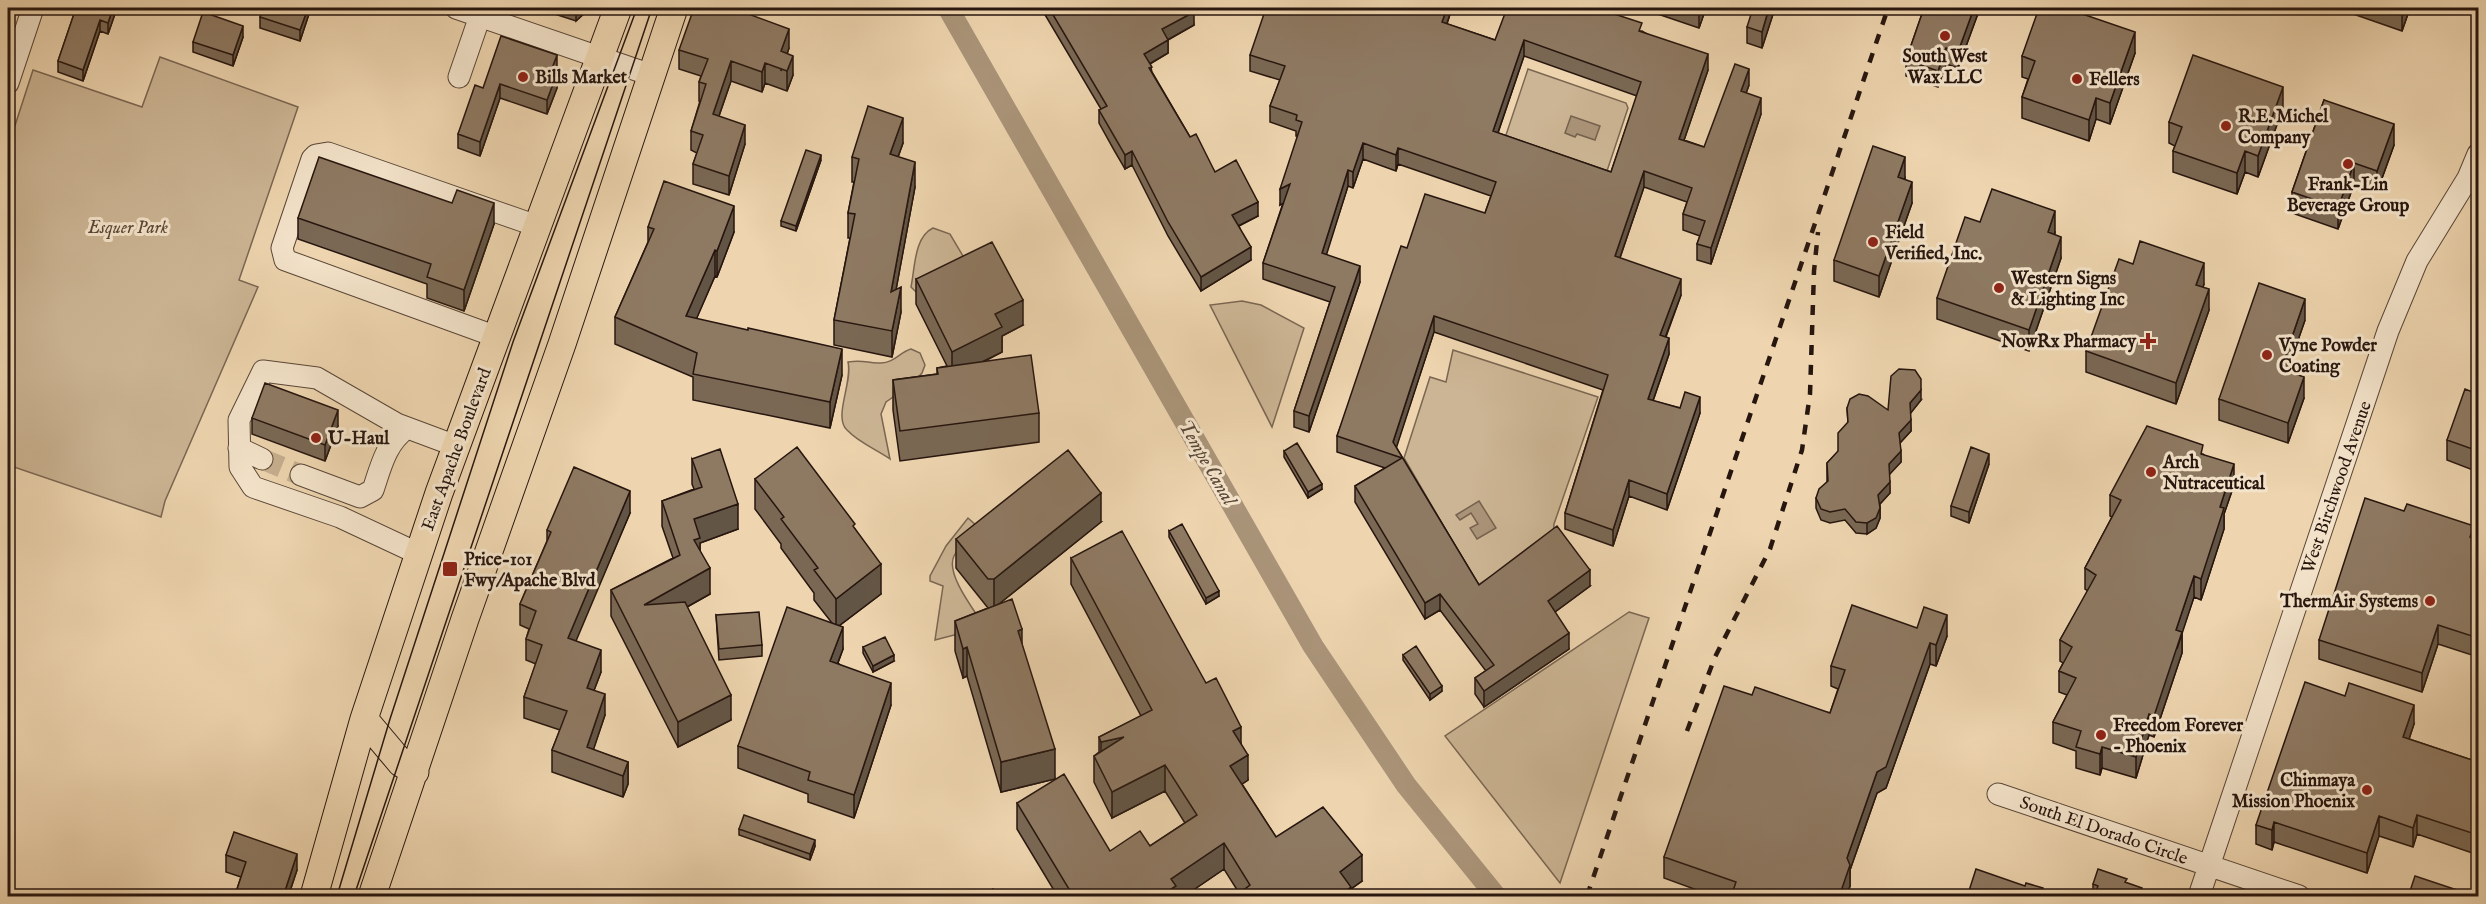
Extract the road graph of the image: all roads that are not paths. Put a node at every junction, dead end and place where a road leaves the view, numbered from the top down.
1 (33, 8) edge
2 (456, 8) edge
3 (618, 8) edge
4 (674, 8) edge
5 (480, 16) junction
6 (599, 58) junction
7 (651, 75) junction
8 (459, 77) dead end
9 (8, 83) edge
10 (2478, 154) edge
11 (537, 226) junction
12 (497, 337) junction
13 (407, 428) junction
14 (456, 446) junction
15 (240, 448) junction
16 (262, 459) tunnel mouth
17 (301, 475) tunnel mouth
18 (418, 554) junction
19 (364, 719) junction
20 (415, 772) junction
21 (1998, 794) dead end
22 (2209, 866) junction
23 (314, 897) edge
24 (372, 897) edge
25 (2199, 897) edge
26 (2300, 897) edge

1 - 9 street
2 - 5 street
3 - 6 main road, East Apache Boulevard
4 - 7 main road
5 - 6 street
5 - 8 street
6 - 7 street
6 - 11 main road, East Apache Boulevard
7 - 20 main road
10 - 22 street, West Birchwood Avenue
11 - 12 main road, East Apache Boulevard
11 - 12 street
12 - 14 main road, East Apache Boulevard
13 - 14 street
13 - 15 street
13 - 17 street
14 - 18 main road, East Apache Boulevard
15 - 16 street
15 - 18 street
18 - 19 main road, East Apache Boulevard
19 - 20 main road
19 - 23 main road, East Apache Boulevard
20 - 24 main road
21 - 22 street, South El Dorado Circle
22 - 25 street, West Birchwood Avenue
22 - 26 street, South El Dorado Circle

